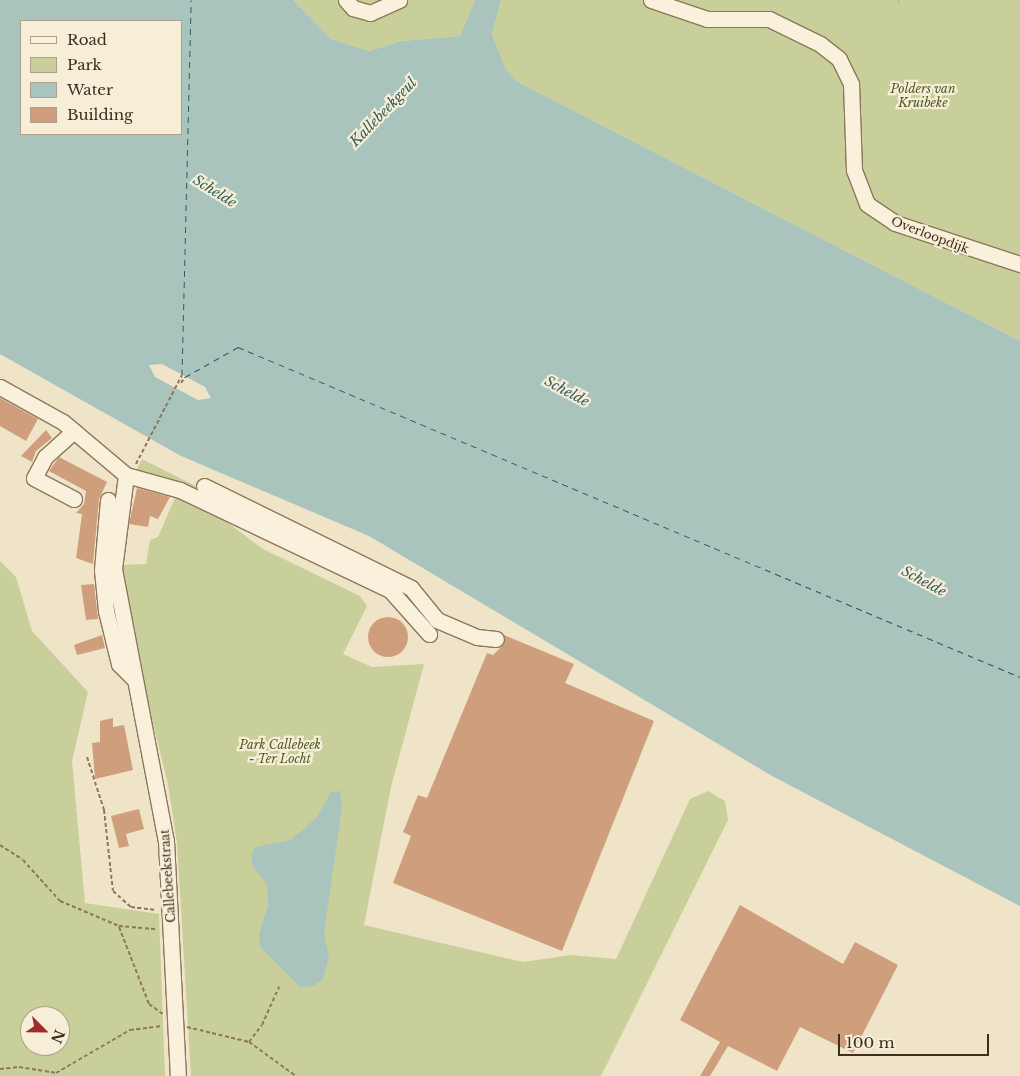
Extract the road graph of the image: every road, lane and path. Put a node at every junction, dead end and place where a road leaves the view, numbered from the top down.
1 (346, 0) edge
2 (399, 0) edge
3 (651, 0) edge
4 (1020, 264) edge
5 (183, 376) dead end
6 (0, 387) edge
7 (74, 431) junction
8 (126, 475) junction
9 (204, 486) dead end
10 (74, 499) dead end
11 (108, 500) dead end
12 (399, 599) junction
13 (430, 614) junction
14 (429, 634) dead end
15 (496, 639) dead end
16 (134, 679) junction
17 (87, 757) dead end
18 (0, 845) edge
19 (171, 911) junction
20 (119, 926) junction
21 (172, 930) junction
22 (278, 986) dead end
23 (177, 1025) junction
24 (249, 1042) junction
25 (0, 1070) edge
26 (178, 1076) edge
27 (296, 1076) edge

1 - 2 street
3 - 4 street, Overloopdijk
5 - 8 path
6 - 7 street
7 - 8 street
7 - 10 street
8 - 12 street
8 - 16 street, Callebeekstraat
9 - 13 street
11 - 16 street, Callebeekstraat
12 - 13 street
12 - 14 street
13 - 15 street
16 - 19 street, Callebeekstraat
17 - 19 path
18 - 20 path
19 - 21 street, Callebeekstraat
20 - 21 path
20 - 23 path
21 - 23 street, Callebeekstraat
22 - 24 path
23 - 24 path
23 - 25 path
23 - 26 street, Callebeekstraat
24 - 27 path

